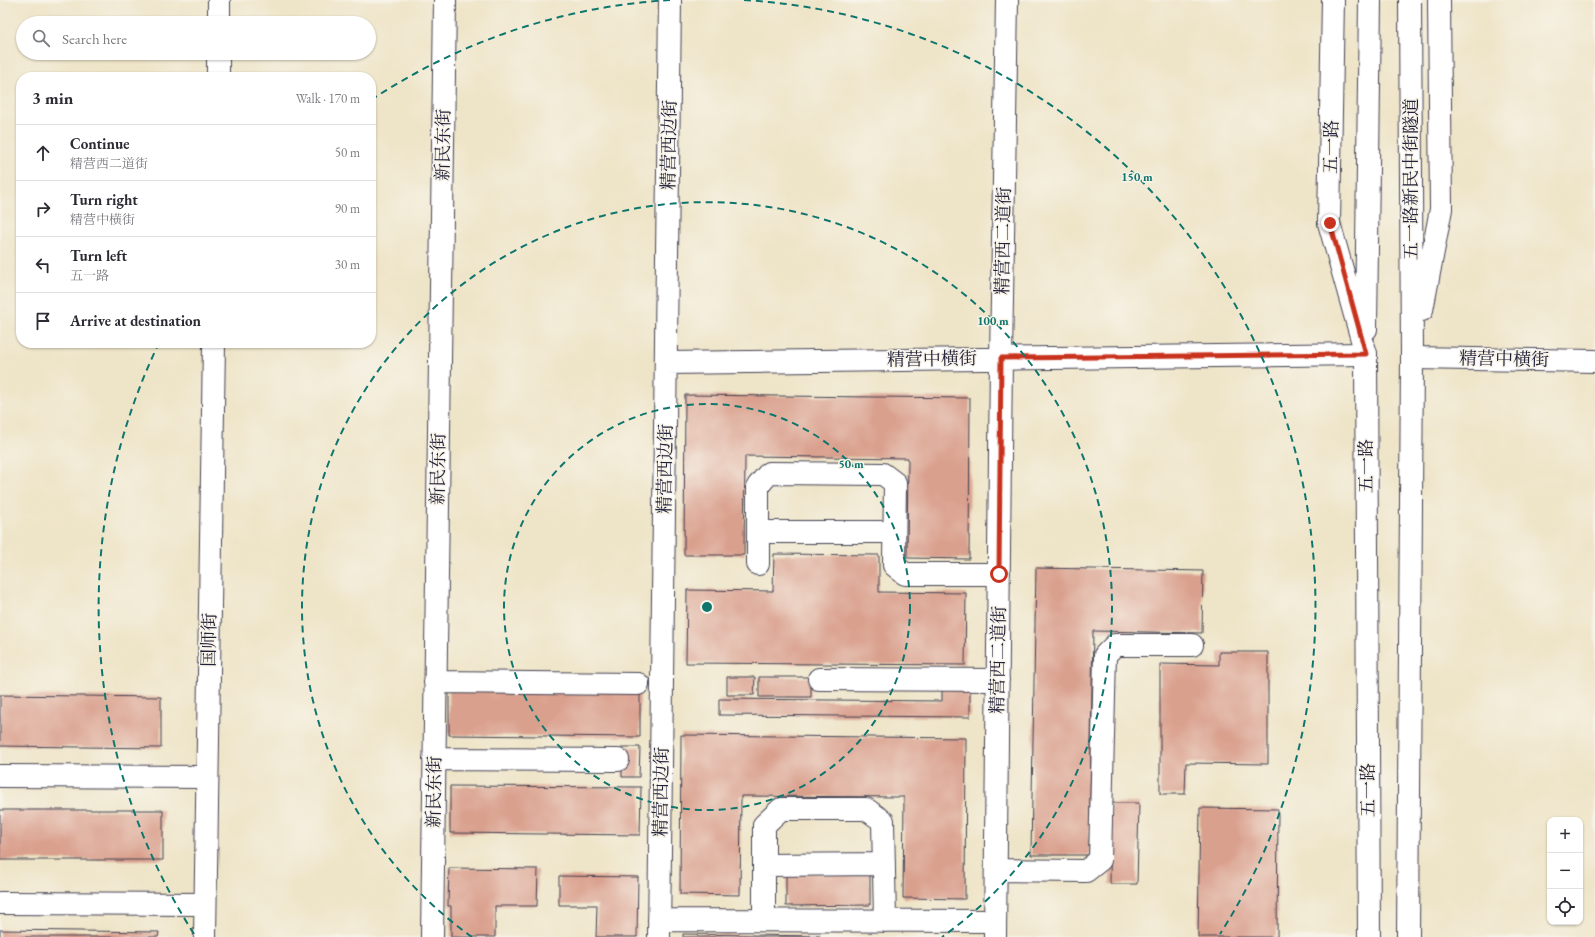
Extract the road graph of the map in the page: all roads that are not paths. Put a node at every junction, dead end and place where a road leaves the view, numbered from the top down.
1 (219, 0) edge
2 (445, 0) edge
3 (670, 0) edge
4 (1007, 0) edge
5 (1333, 0) edge
6 (1370, 0) edge
7 (1410, 0) edge
8 (1439, 0) edge
9 (219, 16) edge
10 (218, 60) edge
11 (218, 72) edge
12 (214, 348) edge
13 (1366, 354) junction
14 (1001, 358) junction
15 (1412, 358) junction
16 (1595, 361) edge
17 (666, 363) junction
18 (758, 532) junction
19 (894, 532) junction
20 (758, 564) dead end
21 (999, 574) junction
22 (1192, 646) dead end
23 (819, 678) dead end
24 (998, 680) junction
25 (435, 682) junction
26 (638, 684) dead end
27 (434, 759) junction
28 (618, 760) dead end
29 (0, 776) edge
30 (207, 777) junction
31 (884, 864) junction
32 (764, 865) junction
33 (996, 870) junction
34 (0, 903) edge
35 (205, 904) junction
36 (1408, 915) junction
37 (764, 920) junction
38 (885, 921) junction
39 (659, 928) edge
40 (995, 929) edge
41 (205, 937) edge
42 (432, 937) edge
43 (1369, 937) edge
44 (1408, 937) edge
45 (1413, 937) edge

1 - 9 street
2 - 25 street, 新民东街
3 - 17 street, 精营西边街
4 - 14 street, 精营西二道街
5 - 13 street, 五一路
6 - 13 street
7 - 15 street, 五一路新民中街隧道
8 - 15 street
10 - 11 street
12 - 30 street, 国师街
13 - 14 street, 精营中横街
13 - 43 street, 五一路
14 - 17 street, 精营中横街
14 - 21 street, 精营西二道街
15 - 16 street, 精营中横街
15 - 36 street
17 - 39 street, 精营西边街
18 - 19 street
18 - 19 street
18 - 20 street
19 - 21 street
21 - 24 street, 精营西二道街
22 - 33 street
23 - 24 street
24 - 33 street, 精营西二道街
25 - 26 street
25 - 27 street, 新民东街
27 - 28 street
27 - 42 street, 新民东街
29 - 30 street
30 - 35 street, 国师街
31 - 32 street
31 - 32 street
31 - 38 street
32 - 37 street
33 - 40 street, 精营西二道街
34 - 35 street
35 - 41 street, 国师街
36 - 44 street
36 - 45 street
37 - 38 street
37 - 39 street
38 - 40 street

